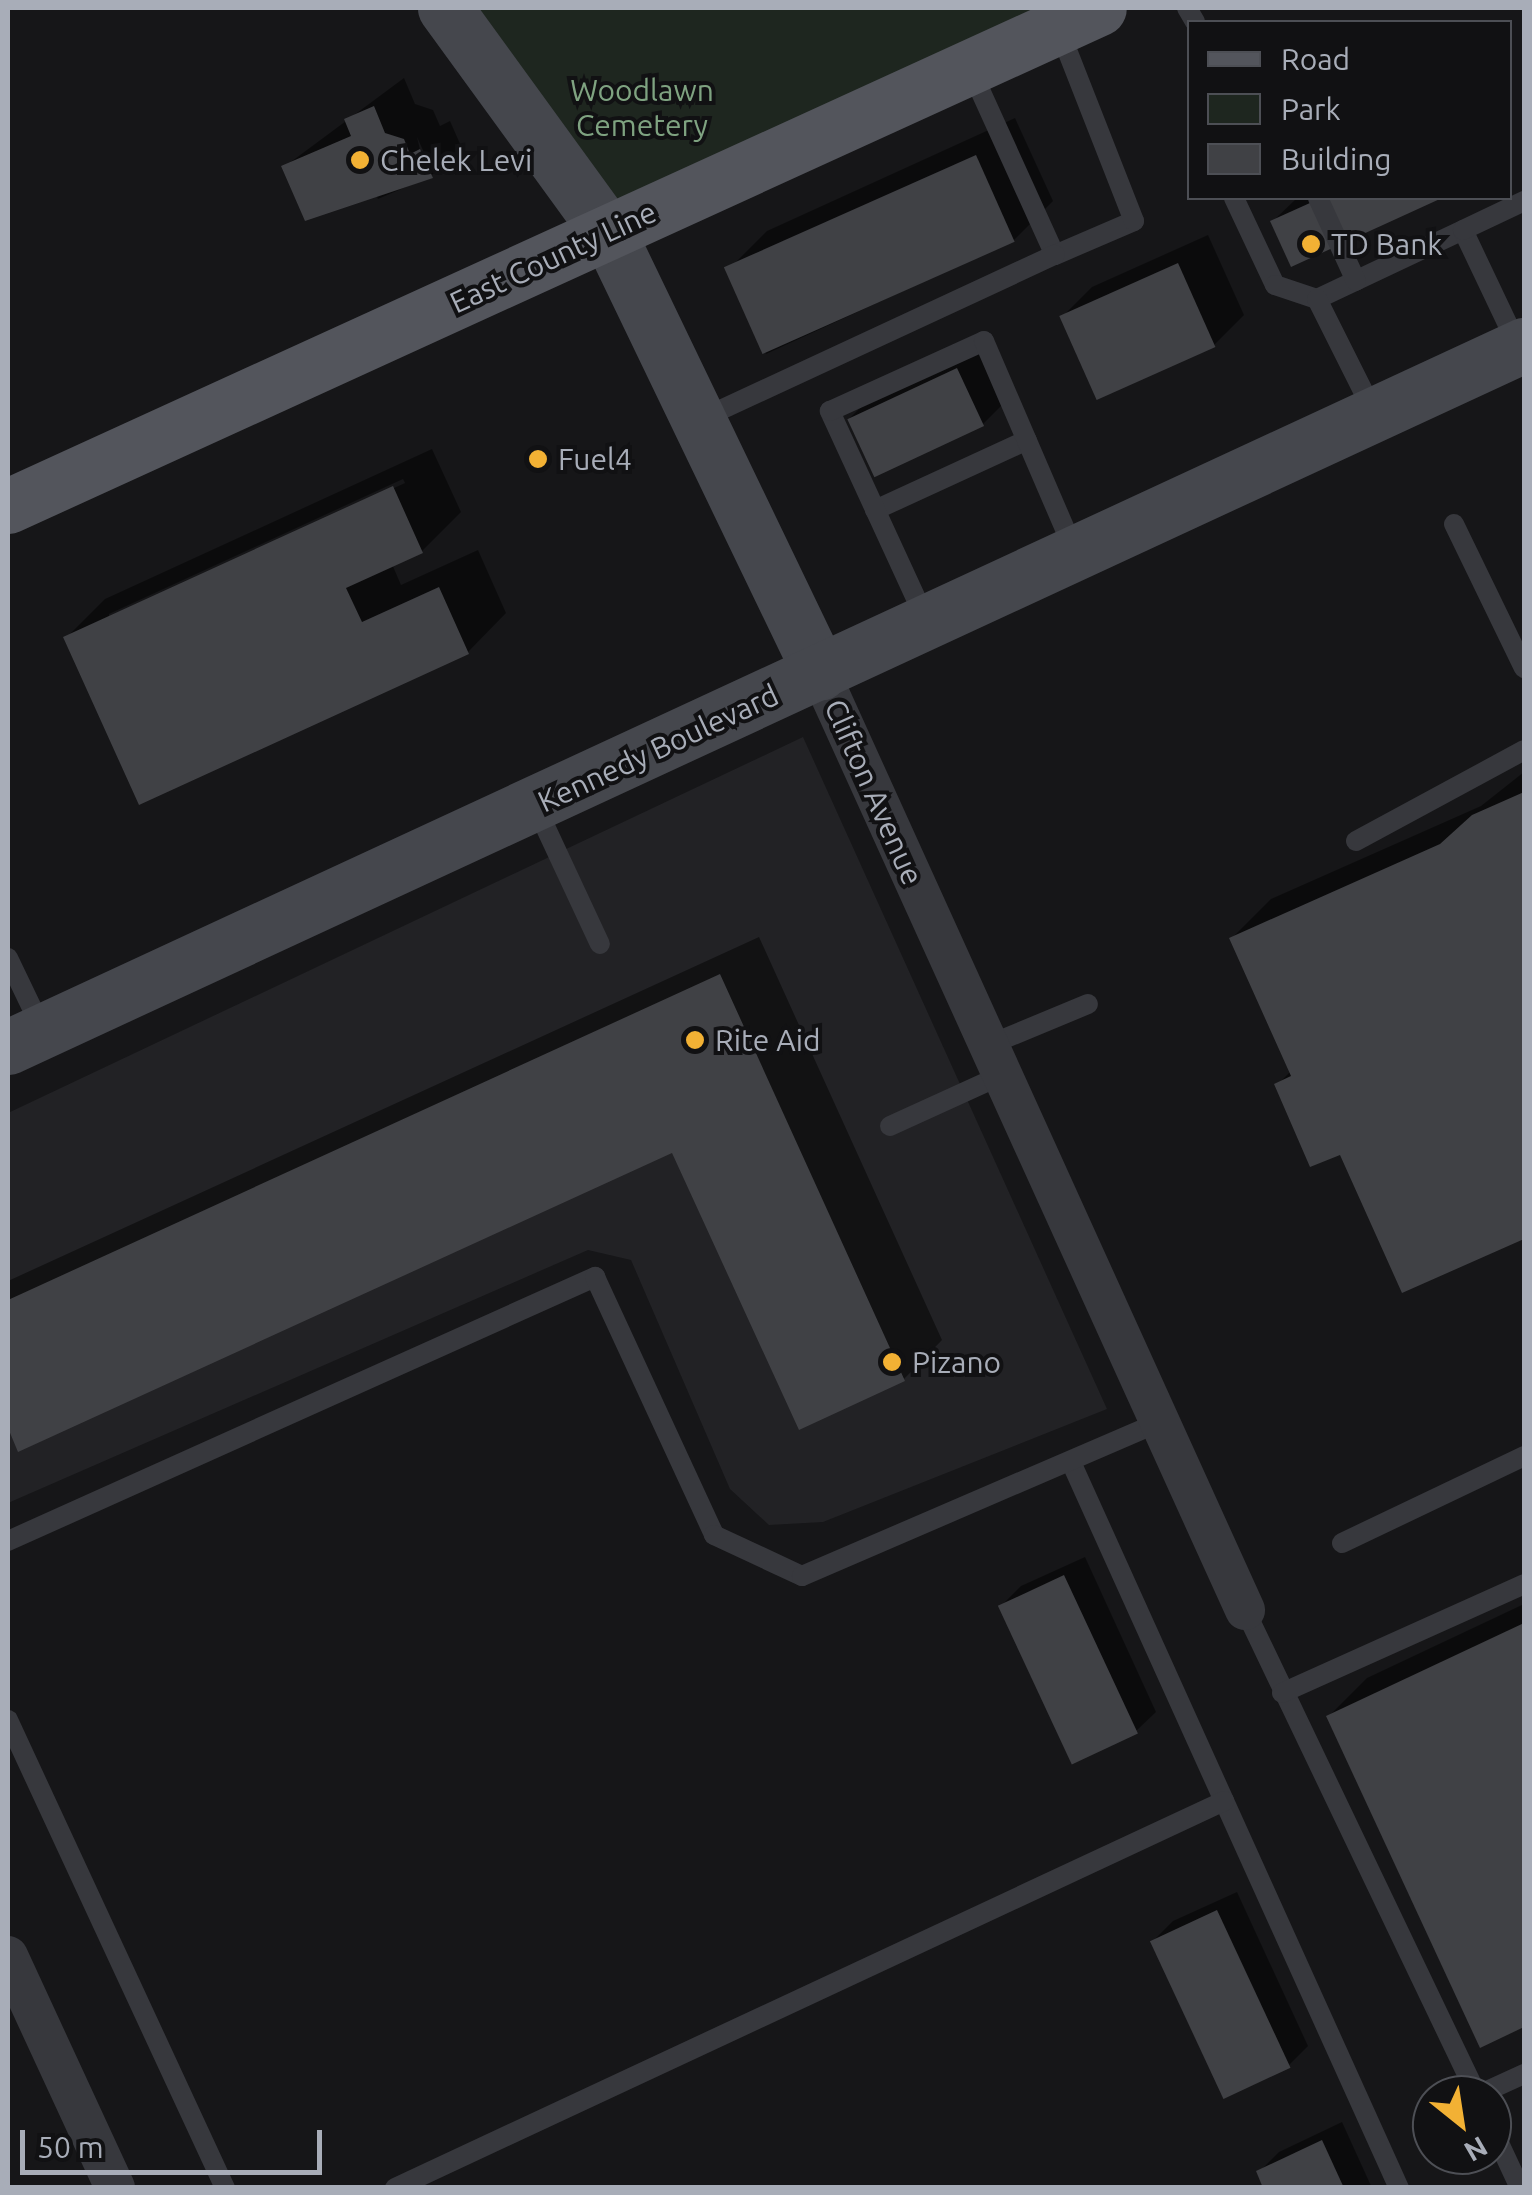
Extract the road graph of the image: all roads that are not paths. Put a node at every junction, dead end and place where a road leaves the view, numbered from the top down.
1 (445, 8) edge
2 (1078, 17) edge
3 (970, 66) junction
4 (1235, 200) edge
5 (1319, 200) edge
6 (1524, 201) edge
7 (1463, 230) junction
8 (608, 232) junction
9 (1055, 255) junction
10 (1356, 280) junction
11 (1317, 299) junction
12 (1522, 346) edge
13 (1375, 414) junction
14 (699, 420) junction
15 (1027, 440) junction
16 (8, 506) edge
17 (875, 510) junction
18 (1454, 524) dead end
19 (1076, 556) junction
20 (928, 624) junction
21 (1524, 668) edge
22 (820, 673) junction
23 (1524, 750) edge
24 (535, 805) junction
25 (1356, 841) dead end
26 (600, 944) dead end
27 (8, 958) edge
28 (1088, 1004) dead end
29 (25, 1039) edge
30 (996, 1060) junction
31 (890, 1126) dead end
32 (1160, 1422) junction
33 (1524, 1456) edge
34 (1071, 1462) junction
35 (8, 1541) edge
36 (1342, 1543) dead end
37 (1524, 1584) edge
38 (1244, 1610) joint
39 (1282, 1693) junction
40 (8, 1720) edge
41 (1224, 1801) junction
42 (8, 1956) edge
43 (18, 2008) edge
44 (1467, 2075) edge
45 (115, 2188) edge
46 (225, 2188) edge
47 (395, 2188) edge
48 (1399, 2188) edge

1 - 8 street, Clifton Avenue
2 - 3 main road, East County Line
2 - 9 lane
3 - 8 main road, East County Line
3 - 9 lane
4 - 11 lane
5 - 10 lane
6 - 7 lane
7 - 10 lane
7 - 12 lane
8 - 14 street, Clifton Avenue
8 - 16 main road, East County Line
9 - 14 lane
10 - 11 lane
11 - 13 lane
12 - 13 street, Kennedy Boulevard
13 - 19 street, Kennedy Boulevard
14 - 22 street, Clifton Avenue
15 - 17 lane
15 - 17 lane
15 - 19 lane
17 - 20 lane
18 - 21 lane
19 - 20 street, Kennedy Boulevard
20 - 22 street, Kennedy Boulevard
22 - 24 street, Kennedy Boulevard
22 - 30 street, Clifton Avenue
23 - 25 lane
24 - 26 lane
24 - 29 street, Kennedy Boulevard
27 - 29 lane
28 - 30 lane
30 - 31 lane
30 - 32 street, Clifton Avenue
32 - 34 lane
32 - 38 street, Clifton Avenue
33 - 36 lane
34 - 35 lane
34 - 41 lane
37 - 39 lane
38 - 39 lane
39 - 44 lane
40 - 46 lane
41 - 47 lane
41 - 48 lane
42 - 43 street
43 - 45 street

